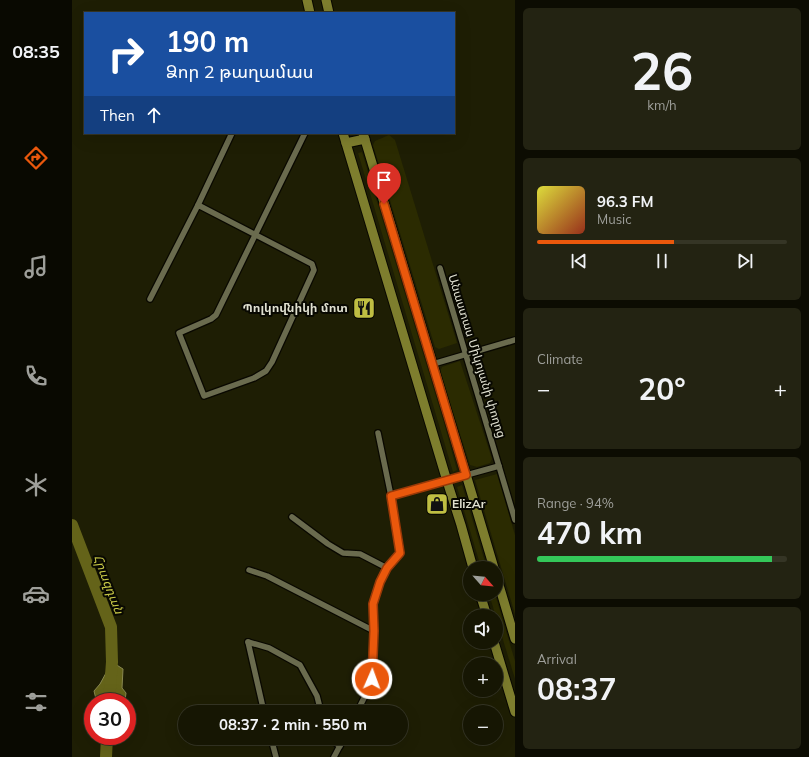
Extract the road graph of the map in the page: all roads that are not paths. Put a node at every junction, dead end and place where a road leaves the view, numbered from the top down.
1 (306, 0) edge
2 (326, 0) edge
3 (310, 12) edge
4 (329, 12) edge
5 (232, 134) edge
6 (305, 134) edge
7 (344, 134) edge
8 (364, 136) edge
9 (346, 143) junction
10 (198, 205) junction
11 (256, 235) junction
12 (440, 268) dead end
13 (150, 299) dead end
14 (515, 340) edge
15 (465, 354) junction
16 (433, 364) junction
17 (378, 433) dead end
18 (499, 466) junction
19 (466, 475) junction
20 (447, 481) junction
21 (391, 496) junction
22 (292, 517) dead end
23 (515, 520) edge
24 (471, 561) edge
25 (492, 561) edge
26 (387, 568) junction
27 (249, 570) dead end
28 (503, 600) edge
29 (374, 631) junction
30 (515, 640) edge
31 (496, 649) edge
32 (262, 705) edge
33 (319, 705) edge
34 (360, 705) edge
35 (515, 712) edge
36 (273, 745) edge
37 (340, 746) edge
38 (276, 757) edge
39 (334, 757) edge

1 - 3 main road
2 - 4 main road
5 - 10 street
6 - 11 street
7 - 9 main road
8 - 9 main road
8 - 16 main road
9 - 20 main road
10 - 11 street
10 - 13 street
11 - 11 street
12 - 15 street, Անաստաս Միկոյանի փողոց
14 - 15 street
15 - 16 street
15 - 18 street, Անաստաս Միկոյանի փողոց
16 - 19 main road
17 - 21 street
18 - 19 street
18 - 23 street, Անաստաս Միկոյանի փողոց
19 - 20 street
19 - 25 main road
20 - 21 street
20 - 24 main road
21 - 26 street
22 - 26 street
26 - 29 street
27 - 29 street
28 - 30 main road
29 - 34 street
31 - 35 main road
32 - 33 street
36 - 38 street
37 - 39 street

